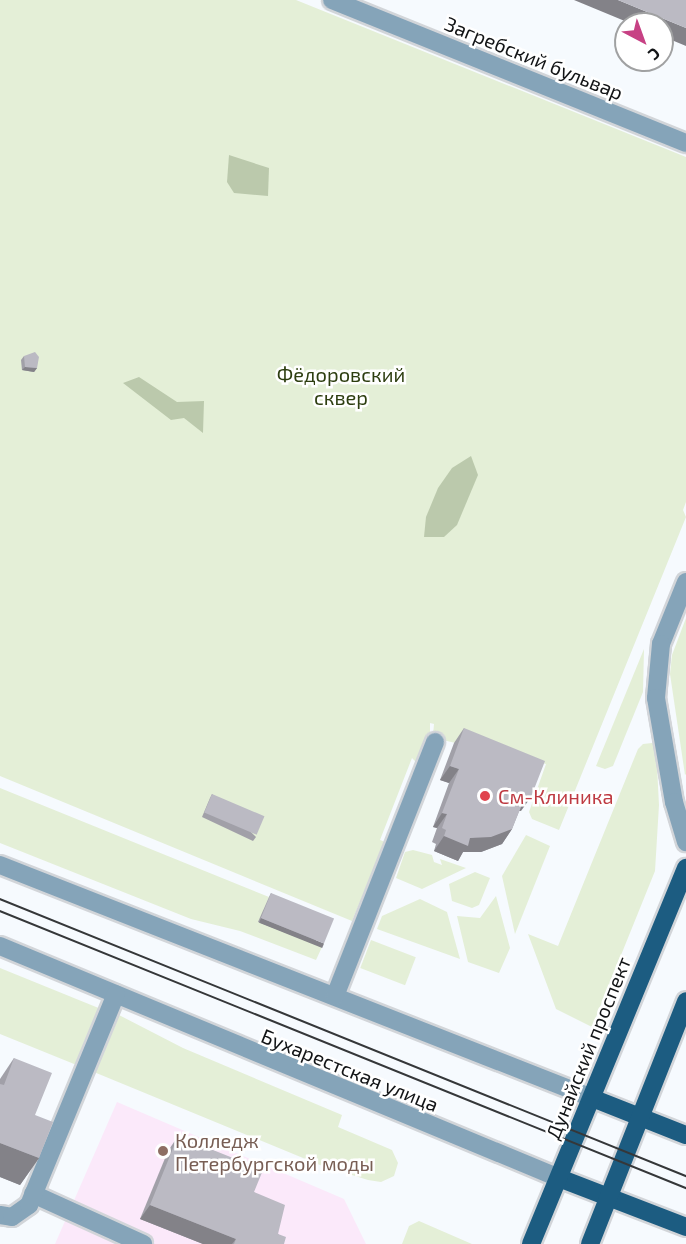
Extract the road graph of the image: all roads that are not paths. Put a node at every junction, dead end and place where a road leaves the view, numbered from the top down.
1 (332, 0) edge
2 (686, 143) edge
3 (686, 582) edge
4 (435, 742) dead end
5 (686, 842) edge
6 (0, 864) edge
7 (686, 868) edge
8 (0, 946) edge
9 (116, 994) junction
10 (335, 996) junction
11 (686, 1000) edge
12 (592, 1098) junction
13 (640, 1117) junction
14 (686, 1135) edge
15 (559, 1178) junction
16 (33, 1194) junction
17 (609, 1198) junction
18 (0, 1215) edge
19 (686, 1227) edge
20 (143, 1244) edge
21 (531, 1244) edge
22 (590, 1244) edge

1 - 2 street, Загребский бульвар
3 - 5 street
4 - 10 street
6 - 10 street
7 - 12 main road, Дунайский проспект
8 - 9 street, Бухарестская улица
9 - 15 street, Бухарестская улица
9 - 16 street
10 - 12 street
11 - 13 main road
12 - 13 main road
12 - 15 main road, Дунайский проспект
13 - 14 main road
13 - 17 main road
15 - 17 main road, Бухарестская улица
15 - 21 main road, Дунайский проспект
16 - 18 street
16 - 20 street
17 - 19 main road, Бухарестская улица
17 - 22 main road

